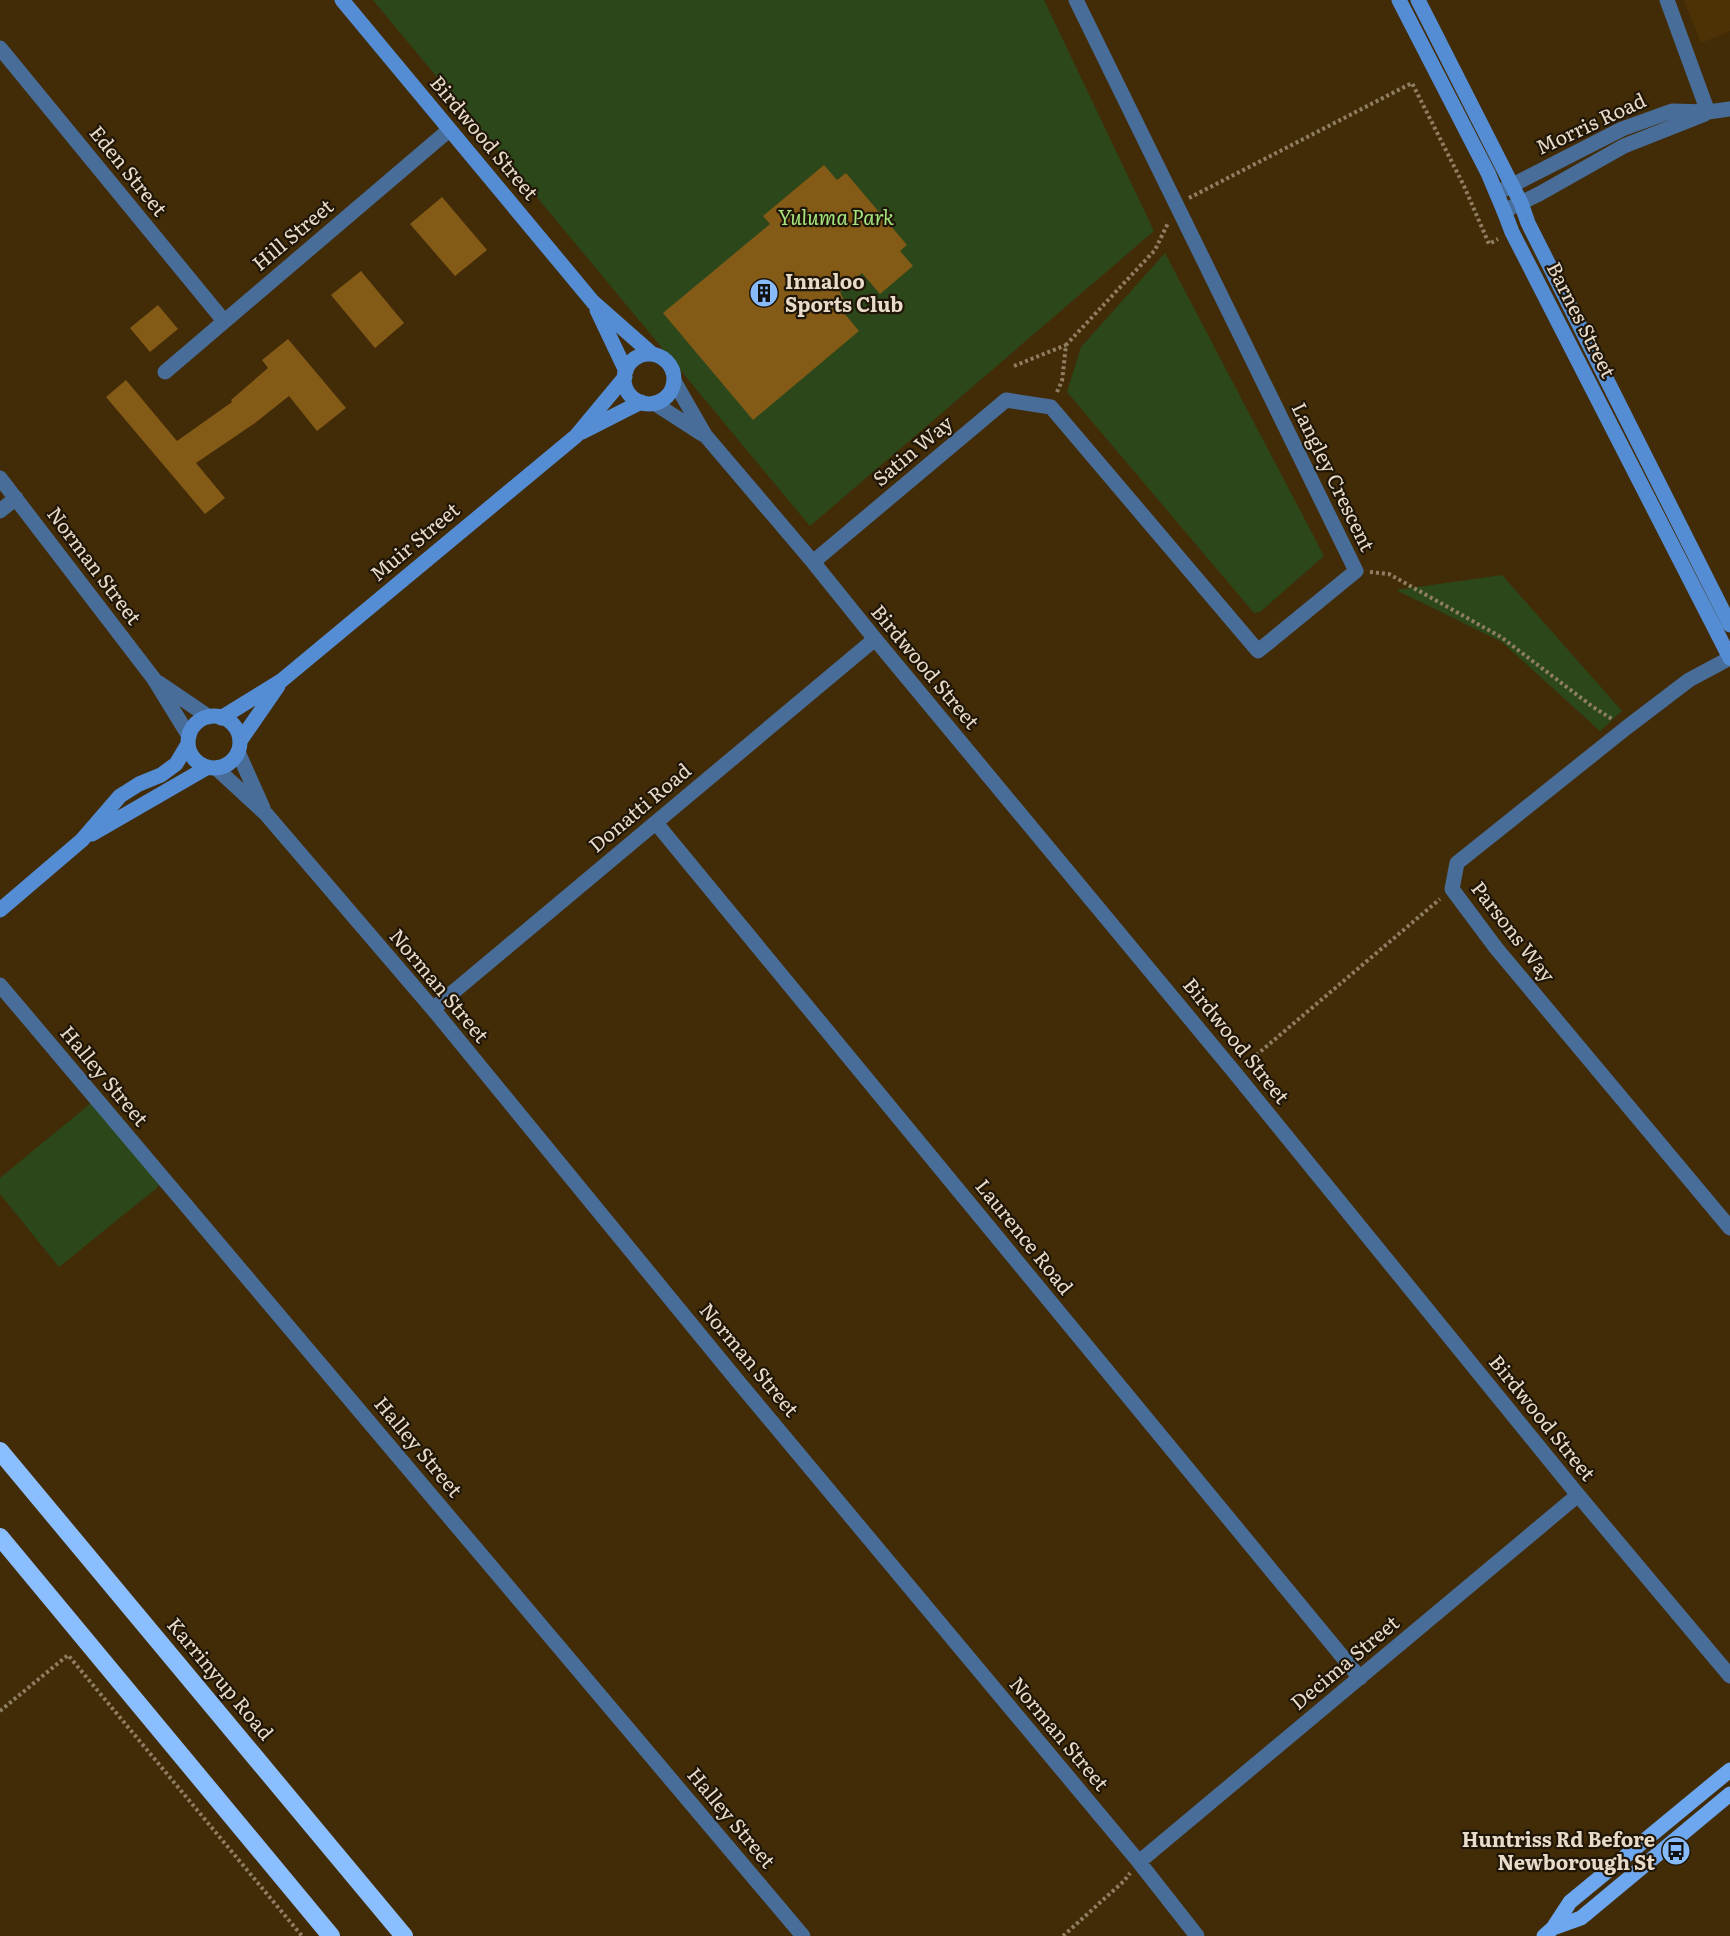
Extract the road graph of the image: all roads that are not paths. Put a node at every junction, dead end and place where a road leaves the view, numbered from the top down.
1 (342, 0) edge
2 (1076, 0) edge
3 (1399, 0) edge
4 (1418, 0) edge
5 (1667, 0) edge
6 (0, 48) edge
7 (1730, 109) edge
8 (1708, 112) junction
9 (449, 130) junction
10 (1511, 185) junction
11 (1497, 193) junction
12 (1521, 203) junction
13 (1504, 211) junction
14 (593, 302) junction
15 (224, 321) junction
16 (652, 354) junction
17 (165, 372) dead end
18 (625, 374) junction
19 (674, 381) junction
20 (648, 403) junction
21 (1051, 407) joint
22 (705, 435) junction
23 (576, 436) junction
24 (0, 478) edge
25 (16, 498) junction
26 (0, 511) edge
27 (813, 562) junction
28 (1730, 625) edge
29 (875, 639) junction
30 (1730, 658) edge
31 (154, 679) junction
32 (281, 681) junction
33 (215, 717) junction
34 (189, 740) junction
35 (239, 746) junction
36 (212, 768) junction
37 (266, 814) junction
38 (656, 823) junction
39 (82, 840) junction
40 (0, 910) edge
41 (0, 985) edge
42 (433, 1009) junction
43 (1730, 1228) edge
44 (0, 1451) edge
45 (1578, 1495) junction
46 (0, 1537) edge
47 (1730, 1676) edge
48 (1360, 1678) junction
49 (1730, 1770) edge
50 (1730, 1794) edge
51 (1139, 1862) junction
52 (1552, 1934) edge
53 (331, 1936) edge
54 (404, 1936) edge
55 (803, 1936) edge
56 (1197, 1936) edge

1 - 9 street, Birdwood Street
2 - 21 street, Langley Crescent
3 - 11 street, Barnes Street
4 - 10 street, Barnes Street
5 - 8 street
6 - 15 street, Eden Street
7 - 8 street, Morris Road
8 - 10 street, Morris Road
8 - 12 street, Morris Road
9 - 14 street, Birdwood Street
9 - 15 street, Hill Street
10 - 11 street, Morris Road
10 - 12 street, Barnes Street
11 - 13 street, Barnes Street
12 - 13 street, Morris Road
12 - 28 street, Barnes Street
13 - 30 street, Barnes Street
14 - 16 street, Birdwood Street
14 - 18 street, Birdwood Street
15 - 17 street, Hill Street
16 - 18 street
16 - 19 street
18 - 20 street
18 - 23 street, Muir Street
19 - 20 street
19 - 22 street, Birdwood Street
20 - 22 street, Birdwood Street
20 - 23 street, Muir Street
21 - 27 street, Satin Way
22 - 27 street, Birdwood Street
23 - 32 street, Muir Street
24 - 25 street, Norman Street
25 - 26 street
25 - 31 street, Norman Street
27 - 29 street, Birdwood Street
29 - 38 street, Donatti Road
29 - 45 street, Birdwood Street
30 - 43 street, Parsons Way
31 - 33 street, Norman Street
31 - 34 street, Norman Street
32 - 33 street, Muir Street
32 - 35 street, Muir Street
33 - 34 street
33 - 35 street
34 - 36 street
34 - 39 street
35 - 36 street
35 - 37 street, Norman Street
36 - 37 street, Norman Street
36 - 39 street
37 - 42 street, Norman Street
38 - 42 street, Donatti Road
38 - 48 street, Laurence Road
39 - 40 street
41 - 55 street, Halley Street
42 - 51 street, Norman Street
44 - 54 highway, Karrinyup Road
45 - 47 street, Birdwood Street
45 - 48 street, Decima Street
46 - 53 highway
48 - 51 street, Decima Street
49 - 52 main road
50 - 52 main road
51 - 56 street, Norman Street

